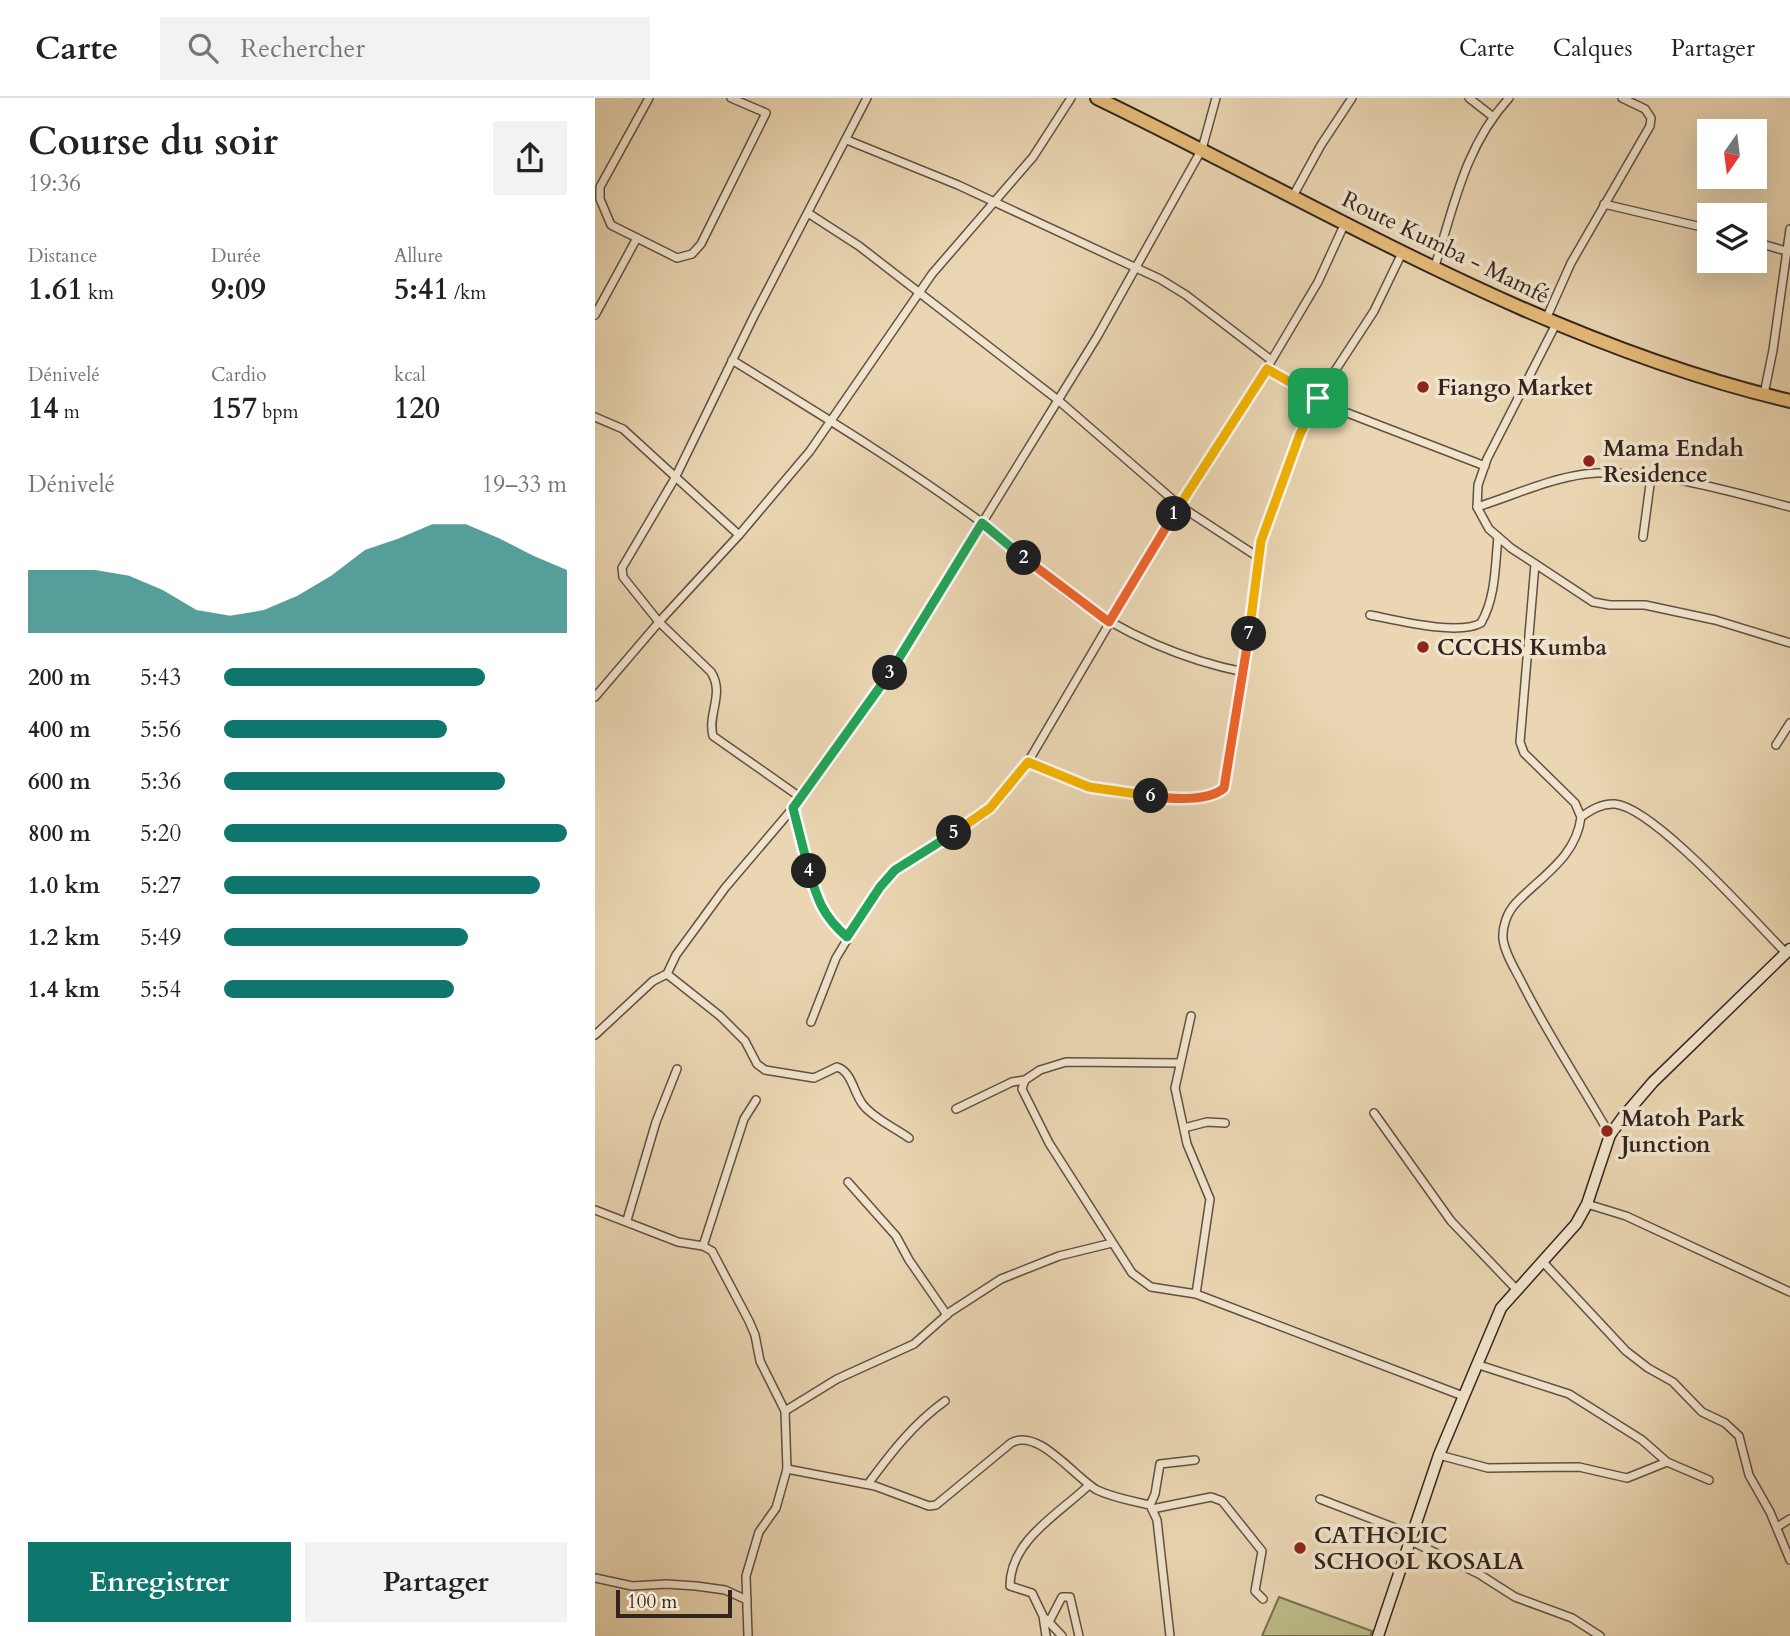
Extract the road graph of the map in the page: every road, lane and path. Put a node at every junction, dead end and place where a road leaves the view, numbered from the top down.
1 (649, 98) edge
2 (731, 98) edge
3 (867, 98) edge
4 (1071, 98) edge
5 (1097, 98) edge
6 (1216, 98) edge
7 (1352, 98) edge
8 (1469, 98) edge
9 (1509, 98) edge
10 (1622, 98) edge
11 (1492, 116) junction
12 (847, 139) junction
13 (1202, 149) junction
14 (1293, 195) junction
15 (993, 203) junction
16 (1604, 204) junction
17 (808, 213) junction
18 (1345, 222) junction
19 (1697, 226) edge
20 (1790, 229) edge
21 (638, 238) junction
22 (1767, 245) edge
23 (1403, 251) junction
24 (1786, 251) junction
25 (1434, 266) junction
26 (1135, 269) junction
27 (918, 294) junction
28 (595, 315) edge
29 (1551, 321) junction
30 (732, 360) junction
31 (1272, 360) junction
32 (1267, 369) junction
33 (1763, 394) junction
34 (1318, 398) junction
35 (1058, 400) junction
36 (1790, 401) edge
37 (595, 417) edge
38 (831, 421) junction
39 (1485, 466) junction
40 (1651, 477) junction
41 (675, 478) junction
42 (1180, 506) junction
43 (1790, 507) edge
44 (1478, 508) junction
45 (982, 523) junction
46 (739, 535) junction
47 (1498, 537) junction
48 (1643, 537) dead end
49 (1258, 556) junction
50 (1535, 564) junction
51 (1370, 615) dead end
52 (659, 622) junction
53 (1109, 622) junction
54 (1790, 643) edge
55 (1244, 672) junction
56 (595, 697) edge
57 (1790, 723) edge
58 (1776, 744) dead end
59 (1028, 762) junction
60 (800, 797) junction
61 (793, 808) junction
62 (1580, 817) junction
63 (847, 937) junction
64 (1788, 951) edge
65 (667, 974) junction
66 (1191, 1016) dead end
67 (811, 1022) dead end
68 (595, 1035) edge
69 (1179, 1063) junction
70 (677, 1069) dead end
71 (1025, 1080) junction
72 (755, 1100) dead end
73 (956, 1109) dead end
74 (1374, 1113) dead end
75 (1225, 1123) dead end
76 (1184, 1128) junction
77 (1610, 1135) junction
78 (909, 1138) dead end
79 (848, 1182) dead end
80 (1587, 1204) junction
81 (595, 1210) edge
82 (627, 1220) junction
83 (1112, 1243) junction
84 (703, 1246) junction
85 (1542, 1261) junction
86 (1516, 1289) junction
87 (1790, 1292) edge
88 (1196, 1294) junction
89 (947, 1315) junction
90 (1476, 1364) junction
91 (1462, 1396) junction
92 (945, 1401) dead end
93 (786, 1411) junction
94 (1440, 1455) junction
95 (1195, 1460) dead end
96 (1667, 1462) junction
97 (787, 1469) junction
98 (1709, 1480) dead end
99 (868, 1484) junction
100 (1089, 1485) junction
101 (1320, 1499) dead end
102 (1151, 1507) junction
103 (1790, 1519) edge
104 (1777, 1527) junction
105 (1410, 1537) junction
106 (1790, 1560) edge
107 (595, 1578) edge
108 (747, 1600) junction
109 (1263, 1600) dead end
110 (1046, 1619) junction
111 (748, 1636) edge
112 (1047, 1636) edge
113 (1062, 1636) edge
114 (1079, 1636) edge
115 (1170, 1636) edge
116 (1378, 1636) edge
117 (1600, 1636) edge

1 - 21 street
2 - 21 street
3 - 12 street
4 - 15 street
5 - 13 highway, Route Kumba - Mamfé
6 - 13 street
7 - 14 street
8 - 11 street
9 - 11 street
10 - 16 street
11 - 25 street
12 - 15 street
12 - 17 street
13 - 14 highway, Route Kumba - Mamfé
13 - 26 street
14 - 18 highway, Route Kumba - Mamfé
15 - 26 street
15 - 27 street
16 - 19 street
16 - 29 street
17 - 27 street
17 - 30 street
18 - 23 highway, Route Kumba - Mamfé
18 - 31 street
20 - 24 street
21 - 28 street
22 - 24 street
23 - 25 highway, Route Kumba - Mamfé
23 - 34 street
24 - 33 street
25 - 29 highway, Route Kumba - Mamfé
26 - 31 street
26 - 35 street
27 - 35 street
27 - 38 street
29 - 33 highway, Route Kumba - Mamfé
29 - 39 street
30 - 38 street
30 - 41 street
31 - 32 street
32 - 34 street
32 - 42 street
33 - 36 highway, Route Kumba - Mamfé
34 - 39 street
34 - 49 street
35 - 42 street
35 - 45 street
37 - 41 street
38 - 45 street
38 - 46 street
39 - 44 street
40 - 43 street
40 - 44 street
40 - 48 street
41 - 46 street
41 - 52 street
42 - 49 street
42 - 53 street
44 - 47 street
45 - 53 street
45 - 60 street
46 - 52 street
47 - 50 street
47 - 51 street
49 - 55 street
50 - 54 street
50 - 62 street
52 - 56 street
52 - 60 street
53 - 55 street
53 - 59 street
55 - 59 street
57 - 58 street
59 - 63 street
60 - 61 street
61 - 63 street
61 - 65 street
62 - 64 street
62 - 77 street
63 - 67 street
64 - 77 main road
65 - 68 street
65 - 78 street
66 - 69 street
69 - 71 street
69 - 76 street
70 - 82 street
71 - 73 street
71 - 83 street
72 - 84 street
74 - 86 street
75 - 76 street
76 - 88 street
77 - 80 main road
79 - 89 street
80 - 85 main road
80 - 87 street
81 - 82 street
82 - 84 street
83 - 88 street
83 - 89 street
84 - 93 street
85 - 86 main road
85 - 104 street
86 - 90 main road
88 - 91 street
89 - 93 street
90 - 91 main road
90 - 96 street
91 - 94 main road
92 - 99 street
93 - 97 street
94 - 96 street
94 - 105 main road
95 - 102 street
96 - 98 street
97 - 99 street
97 - 108 street
99 - 100 street
100 - 102 street
100 - 110 street
101 - 105 street
102 - 109 street
102 - 115 street
103 - 104 street
104 - 106 street
105 - 116 main road
105 - 117 street
107 - 108 street
108 - 111 street
110 - 112 street
110 - 113 street
110 - 114 street

